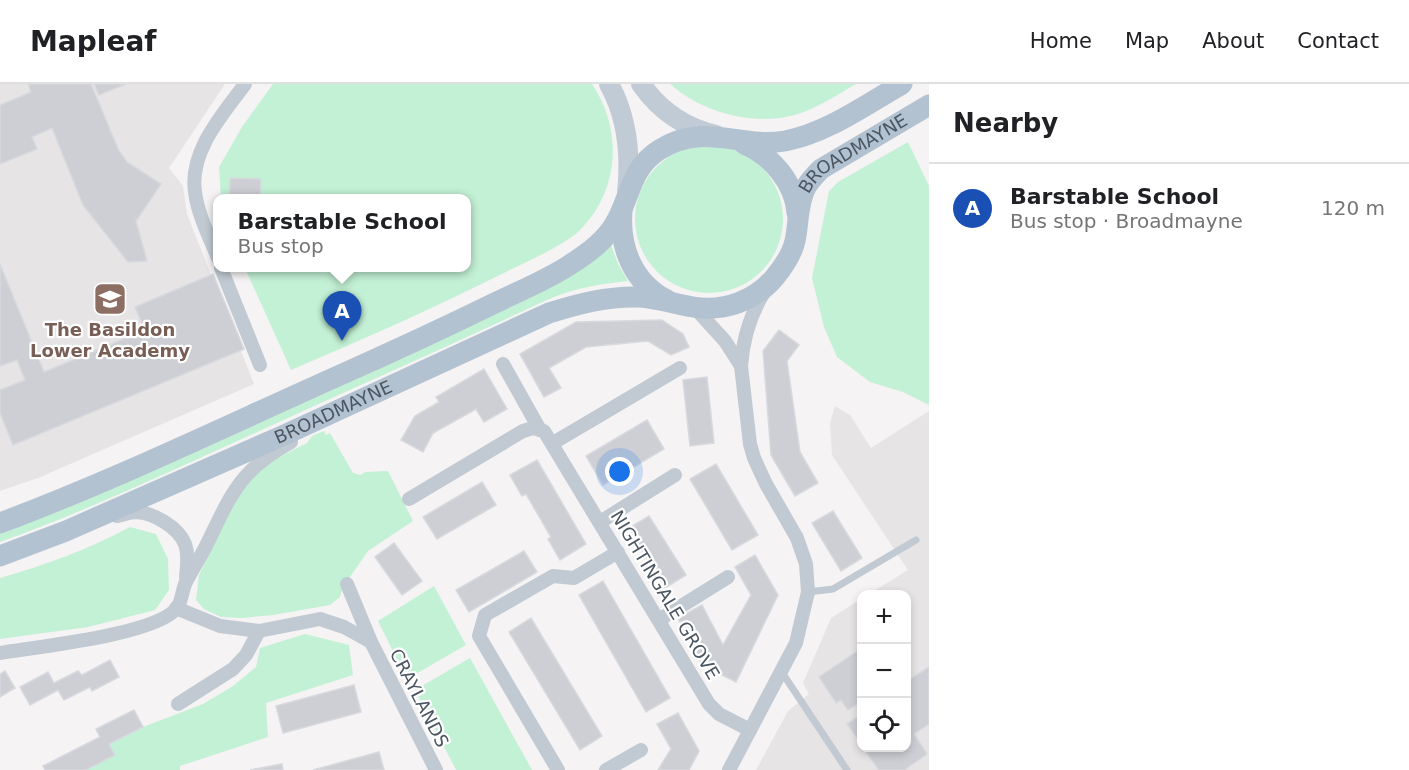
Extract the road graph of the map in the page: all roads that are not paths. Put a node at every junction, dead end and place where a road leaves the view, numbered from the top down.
1 (245, 84) edge
2 (609, 84) edge
3 (641, 84) edge
4 (902, 84) edge
5 (929, 105) edge
6 (731, 139) junction
7 (624, 201) junction
8 (797, 218) junction
9 (213, 246) edge
10 (223, 272) edge
11 (773, 279) junction
12 (673, 303) junction
13 (694, 307) junction
14 (502, 364) dead end
15 (260, 365) dead end
16 (741, 366) junction
17 (680, 368) dead end
18 (388, 388) junction
19 (542, 430) junction
20 (553, 443) junction
21 (675, 475) dead end
22 (409, 499) dead end
23 (600, 522) junction
24 (0, 523) edge
25 (66, 531) junction
26 (916, 540) dead end
27 (618, 552) junction
28 (0, 556) edge
29 (728, 577) dead end
30 (186, 582) junction
31 (347, 584) dead end
32 (808, 592) junction
33 (177, 608) junction
34 (659, 620) junction
35 (260, 631) junction
36 (371, 642) junction
37 (0, 652) edge
38 (781, 671) junction
39 (178, 704) dead end
40 (750, 730) junction
41 (641, 750) dead end
42 (436, 770) edge
43 (558, 770) edge
44 (606, 770) edge
45 (729, 770) edge
46 (847, 770) edge

1 - 9 street
2 - 7 main road
3 - 6 main road
4 - 6 main road, BROADMAYNE
5 - 8 main road, BROADMAYNE
6 - 7 main road, BROADMAYNE
6 - 8 main road, BROADMAYNE
7 - 12 main road, BROADMAYNE
7 - 24 main road, BROADMAYNE
8 - 11 main road, BROADMAYNE
10 - 15 street
11 - 13 main road, BROADMAYNE
11 - 16 street
12 - 13 main road, BROADMAYNE
12 - 18 main road, BROADMAYNE
13 - 16 street
14 - 19 street, NIGHTINGALE GROVE
16 - 32 street
17 - 20 street
18 - 25 main road, BROADMAYNE
18 - 30 street
19 - 20 street, NIGHTINGALE GROVE
19 - 22 street
20 - 23 street, NIGHTINGALE GROVE
21 - 23 street
23 - 27 street, NIGHTINGALE GROVE
25 - 28 main road, BROADMAYNE
25 - 30 street
26 - 32 lane
27 - 34 street, NIGHTINGALE GROVE
27 - 43 street
29 - 34 street
30 - 33 street
31 - 36 street, CRAYLANDS
32 - 38 street
33 - 35 street, CRAYLANDS
33 - 37 street
34 - 40 street, NIGHTINGALE GROVE
35 - 36 street, CRAYLANDS
35 - 39 street
36 - 42 street, CRAYLANDS
38 - 40 street
38 - 46 lane
40 - 45 street
41 - 44 street

